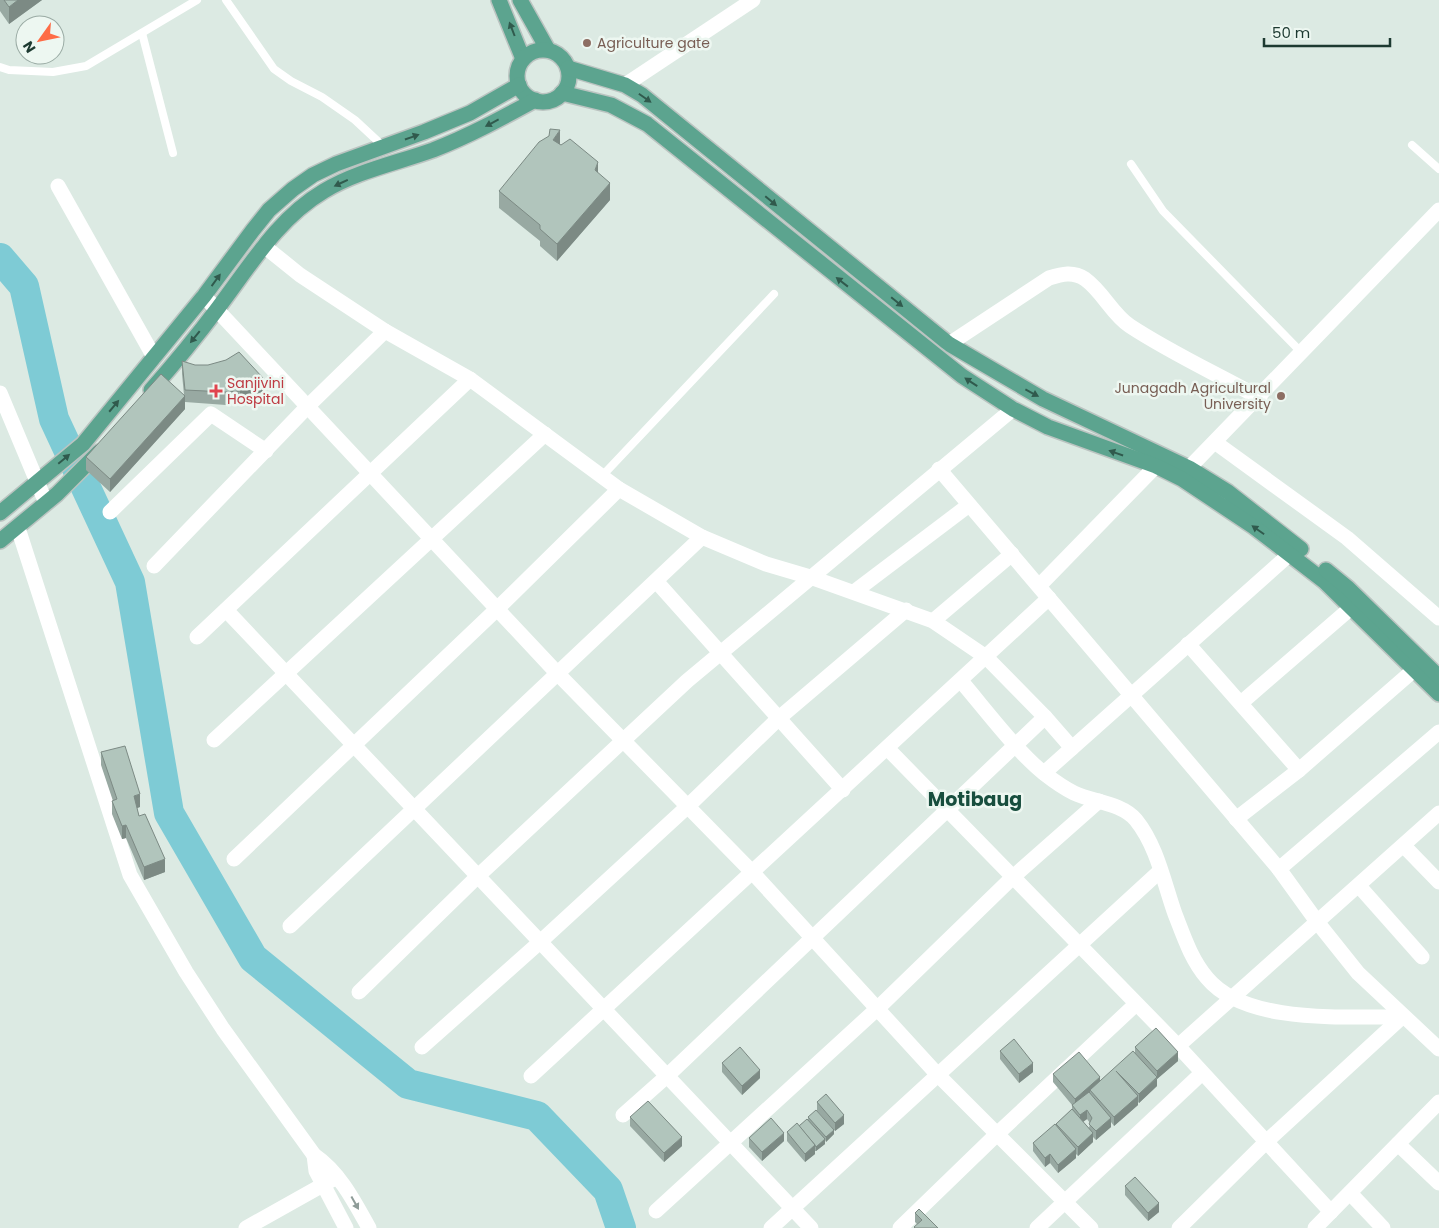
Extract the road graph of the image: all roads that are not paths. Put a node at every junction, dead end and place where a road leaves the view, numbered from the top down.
1 (197, 0) edge
2 (226, 0) edge
3 (499, 0) edge
4 (520, 0) edge
5 (753, 0) edge
6 (142, 33) junction
7 (548, 50) junction
8 (523, 59) junction
9 (0, 67) edge
10 (568, 68) junction
11 (519, 85) junction
12 (625, 85) junction
13 (562, 93) junction
14 (535, 100) junction
15 (1412, 145) dead end
16 (384, 147) junction
17 (173, 153) dead end
18 (1131, 164) dead end
19 (1439, 169) edge
20 (58, 186) dead end
21 (269, 210) junction
22 (1439, 210) edge
23 (283, 223) junction
24 (264, 246) junction
25 (774, 294) dead end
26 (204, 296) junction
27 (217, 310) junction
28 (385, 331) junction
29 (949, 344) junction
30 (1301, 352) junction
31 (154, 357) junction
32 (470, 379) junction
33 (0, 393) edge
34 (1260, 398) junction
35 (141, 402) edge
36 (308, 406) junction
37 (1013, 409) junction
38 (545, 434) junction
39 (109, 439) edge
40 (1216, 443) junction
41 (266, 451) junction
42 (1156, 466) junction
43 (1190, 468) junction
44 (939, 469) junction
45 (371, 472) junction
46 (603, 475) junction
47 (41, 479) junction
48 (619, 489) junction
49 (51, 499) junction
50 (969, 504) junction
51 (110, 512) dead end
52 (0, 513) edge
53 (18, 528) junction
54 (702, 537) junction
55 (434, 539) junction
56 (0, 541) edge
57 (1290, 553) junction
58 (1012, 554) junction
59 (154, 566) dead end
60 (810, 577) junction
61 (656, 581) junction
62 (1039, 586) junction
63 (854, 592) junction
64 (1049, 598) junction
65 (1352, 607) junction
66 (497, 609) junction
67 (226, 610) junction
68 (906, 610) junction
69 (1439, 618) edge
70 (932, 621) junction
71 (196, 637) dead end
72 (1188, 644) junction
73 (721, 651) junction
74 (986, 657) junction
75 (1415, 669) junction
76 (288, 674) junction
77 (558, 674) junction
78 (1439, 677) edge
79 (961, 681) junction
80 (1439, 694) edge
81 (1131, 695) junction
82 (1241, 703) junction
83 (1045, 717) junction
84 (779, 718) junction
85 (1439, 732) edge
86 (214, 740) dead end
87 (622, 742) junction
88 (354, 744) junction
89 (1016, 745) junction
90 (1072, 748) junction
91 (888, 749) junction
92 (1300, 770) junction
93 (1044, 773) junction
94 (843, 790) junction
95 (1099, 801) junction
96 (686, 807) junction
97 (415, 809) junction
98 (947, 810) junction
99 (1439, 813) edge
100 (1236, 819) junction
101 (1404, 846) junction
102 (234, 859) dead end
103 (1279, 869) junction
104 (1160, 871) junction
105 (753, 873) junction
106 (478, 876) junction
107 (1013, 877) junction
108 (1439, 882) edge
109 (1359, 886) junction
110 (1318, 923) junction
111 (290, 926) dead end
112 (813, 938) junction
113 (540, 942) junction
114 (1080, 944) junction
115 (1422, 957) dead end
116 (359, 992) dead end
117 (1232, 999) junction
118 (1136, 1004) junction
119 (878, 1008) junction
120 (604, 1010) junction
121 (1402, 1017) junction
122 (1178, 1046) junction
123 (422, 1047) dead end
124 (1439, 1049) edge
125 (1202, 1073) junction
126 (937, 1074) junction
127 (530, 1076) dead end
128 (667, 1076) junction
129 (1439, 1102) edge
130 (623, 1115) dead end
131 (996, 1135) junction
132 (729, 1142) junction
133 (1266, 1142) junction
134 (1398, 1144) junction
135 (314, 1155) junction
136 (337, 1177) junction
137 (1439, 1184) edge
138 (322, 1185) junction
139 (1350, 1193) junction
140 (1064, 1202) junction
141 (792, 1208) junction
142 (656, 1211) dead end
143 (1331, 1212) junction
144 (246, 1228) edge
145 (346, 1228) edge
146 (369, 1228) edge
147 (771, 1228) edge
148 (811, 1228) edge
149 (900, 1228) edge
150 (1036, 1228) edge
151 (1091, 1228) edge
152 (1178, 1228) edge
153 (1315, 1228) edge
154 (1383, 1228) edge

1 - 6 lane
2 - 16 lane
8 -> 3 main road
4 - 7 main road
5 - 12 street
6 - 9 lane
6 - 17 lane
7 - 8 main road
7 - 10 main road
8 - 11 main road
10 - 12 main road
10 - 13 main road
11 - 14 main road
16 -> 11 main road
12 -> 29 main road
13 - 14 main road
37 -> 13 main road
14 -> 23 main road
15 - 19 lane
16 - 21 main road
18 - 30 lane
20 - 31 street
21 - 23 main road
26 -> 21 main road
22 - 30 street
23 - 24 main road
24 - 27 main road
24 - 28 street
25 - 46 lane
26 - 27 street
26 - 31 main road
27 -> 35 main road
27 - 36 street
28 - 32 street
28 - 36 street
29 - 34 street
29 -> 43 main road
30 - 34 street
47 -> 31 main road
32 - 38 street
32 - 45 street
33 - 47 street
34 - 40 street
36 - 41 street
36 - 45 street
42 -> 37 main road
37 - 44 street
38 - 46 street
38 - 55 street
39 - 49 main road
40 - 43 street
40 - 69 street
41 - 51 street
41 - 59 street
57 -> 42 main road
42 - 62 street
43 - 78 main road
44 - 50 street
44 - 60 street
45 - 55 street
45 - 67 street
46 - 48 street
47 - 49 street
47 - 52 main road
48 - 54 street
48 - 66 street
49 - 53 main road
50 - 58 street
50 - 63 street
53 - 56 main road
53 - 135 street
54 - 60 street
54 - 61 street
55 - 66 street
55 - 76 street
57 - 65 main road
57 - 72 street
58 - 62 street
58 - 70 street
60 - 63 street
60 - 73 street
61 - 73 street
61 - 77 street
62 - 64 street
63 - 68 street
64 - 74 street
64 - 81 street
65 - 75 main road
65 - 82 street
66 - 77 street
66 - 88 street
67 - 71 street
67 - 76 street
68 - 70 street
68 - 84 street
70 - 74 street
72 - 81 street
72 - 82 street
73 - 84 street
73 - 87 street
74 - 79 street
74 - 83 street
75 - 80 main road
75 - 92 street
76 - 86 street
76 - 88 street
77 - 87 street
77 - 97 street
79 - 89 street
79 - 91 street
81 - 90 street
81 - 100 street
82 - 92 street
83 - 89 street
83 - 90 street
84 - 94 street
84 - 96 street
85 - 103 street
87 - 96 street
87 - 106 street
88 - 97 street
88 - 102 street
89 - 93 street
89 - 98 street
90 - 93 street
91 - 94 street
91 - 98 street
92 - 100 street
93 - 95 street
94 - 105 street
95 - 104 street
95 - 107 street
96 - 105 street
96 - 113 street
97 - 106 street
97 - 111 street
98 - 107 street
98 - 112 street
99 - 101 street
100 - 103 street
101 - 108 street
101 - 109 street
103 - 110 street
104 - 114 street
104 - 117 street
105 - 112 street
105 - 120 street
106 - 113 street
106 - 116 street
107 - 114 street
107 - 119 street
109 - 110 street
109 - 115 street
110 - 117 street
110 - 121 street
112 - 119 street
112 - 128 street
113 - 120 street
113 - 123 street
114 - 118 street
114 - 126 street
117 - 121 street
117 - 122 street
118 - 122 street
118 - 131 street
119 - 126 street
119 - 132 street
120 - 127 street
120 - 128 street
121 - 124 street
121 - 133 street
122 - 125 street
125 - 133 street
125 - 140 street
126 - 131 street
126 - 141 street
128 - 130 street
128 - 132 street
129 - 134 street
131 - 140 street
131 - 149 street
132 - 141 street
132 - 142 street
133 - 143 street
133 - 152 street
134 - 137 street
134 - 139 street
135 - 136 street
135 - 138 street
136 - 138 street
136 -> 146 street
138 - 144 street
138 - 145 street
139 - 143 street
139 - 154 street
140 - 150 street
140 - 151 street
141 - 147 street
141 - 148 street
143 - 153 street

